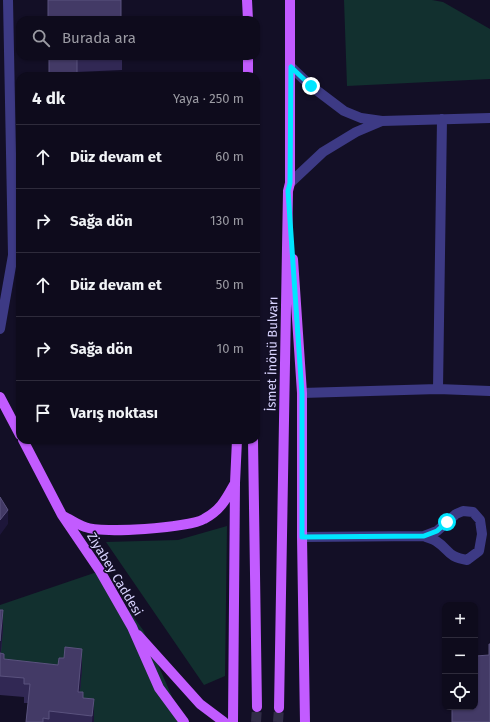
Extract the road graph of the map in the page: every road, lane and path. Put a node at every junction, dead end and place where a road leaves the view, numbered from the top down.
1 (8, 0) edge
2 (247, 0) edge
3 (290, 0) edge
4 (248, 16) edge
5 (248, 60) edge
6 (291, 67) junction
7 (248, 72) edge
8 (490, 118) edge
9 (442, 120) junction
10 (382, 121) junction
11 (289, 187) junction
12 (0, 291) edge
13 (4, 303) junction
14 (0, 329) edge
15 (438, 390) junction
16 (490, 391) edge
17 (302, 394) junction
18 (0, 397) edge
19 (16, 427) edge
20 (25, 444) edge
21 (237, 444) edge
22 (253, 444) edge
23 (235, 483) junction
24 (62, 515) junction
25 (424, 536) junction
26 (302, 537) junction
27 (132, 627) junction
28 (257, 707) tunnel mouth
29 (279, 708) tunnel mouth
30 (184, 722) edge
31 (224, 722) edge
32 (233, 722) edge
33 (305, 722) edge

1 - 13 street
2 - 4 main road
3 - 6 main road, İsmet İnönü Bulvarı
5 - 7 main road
6 - 10 street
6 - 11 main road, İsmet İnönü Bulvarı
8 - 9 street
9 - 10 street
9 - 15 street
10 - 11 street
11 - 17 main road
11 - 29 main road, İsmet İnönü Bulvarı
12 - 13 street
13 - 14 street
15 - 16 street
15 - 17 street
17 - 26 main road
18 - 19 main road
20 - 24 main road, Ziyabey Caddesi
21 - 23 main road
22 - 28 main road
23 - 24 main road
23 - 32 main road
24 - 27 main road, Ziyabey Caddesi
25 - 25 street
25 - 26 street
26 - 33 main road
27 - 30 main road, Ziyabey Caddesi
27 - 31 main road

